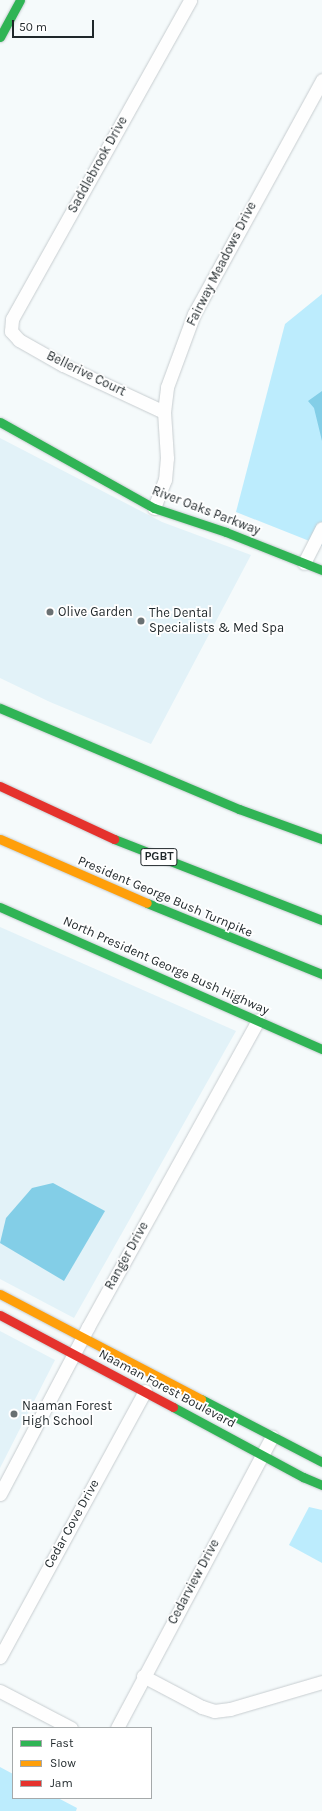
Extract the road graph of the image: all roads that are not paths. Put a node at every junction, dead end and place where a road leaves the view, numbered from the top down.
1 (20, 0) edge
2 (190, 0) edge
3 (0, 37) edge
4 (322, 80) edge
5 (11, 331) joint
6 (164, 412) junction
7 (0, 422) edge
8 (154, 508) junction
9 (322, 528) edge
10 (304, 563) junction
11 (322, 570) edge
12 (0, 708) edge
13 (0, 786) edge
14 (322, 839) edge
15 (0, 840) edge
16 (0, 907) edge
17 (322, 920) edge
18 (322, 974) edge
19 (258, 1020) junction
20 (322, 1049) edge
21 (0, 1294) edge
22 (0, 1315) edge
23 (83, 1337) junction
24 (75, 1354) junction
25 (145, 1392) junction
26 (272, 1437) junction
27 (262, 1454) junction
28 (322, 1462) edge
29 (322, 1485) edge
30 (0, 1494) edge
31 (0, 1657) edge
32 (143, 1676) junction
33 (322, 1682) edge
34 (0, 1691) edge
35 (69, 1727) edge
36 (118, 1727) edge

1 - 3 main road
2 - 5 street, Saddlebrook Drive
4 - 6 street, Fairway Meadows Drive
5 - 6 street, Bellerive Court
6 - 8 street, Fairway Meadows Drive
7 - 8 main road, River Oaks Parkway
8 - 10 main road, River Oaks Parkway
9 - 10 street
10 - 11 main road, River Oaks Parkway
12 - 14 main road
13 - 17 main road, PGBT
15 - 18 main road, President George Bush Turnpike
16 - 19 main road, North President George Bush Highway
19 - 20 main road, North President George Bush Highway
19 - 23 street, Ranger Drive
21 - 23 main road, Naaman Forest Boulevard
22 - 24 main road, Naaman Forest Boulevard
23 - 24 street, Ranger Drive
23 - 26 main road, Naaman Forest Boulevard
24 - 25 main road, Naaman Forest Boulevard
24 - 30 street, Ranger Drive
25 - 27 main road, Naaman Forest Boulevard
25 - 31 street, Cedar Cove Drive
26 - 27 street, Cedarview Drive
26 - 28 main road, Naaman Forest Boulevard
27 - 29 main road, Naaman Forest Boulevard
27 - 32 street, Cedarview Drive
32 - 33 street
32 - 36 street, Cedarview Drive
34 - 35 street

